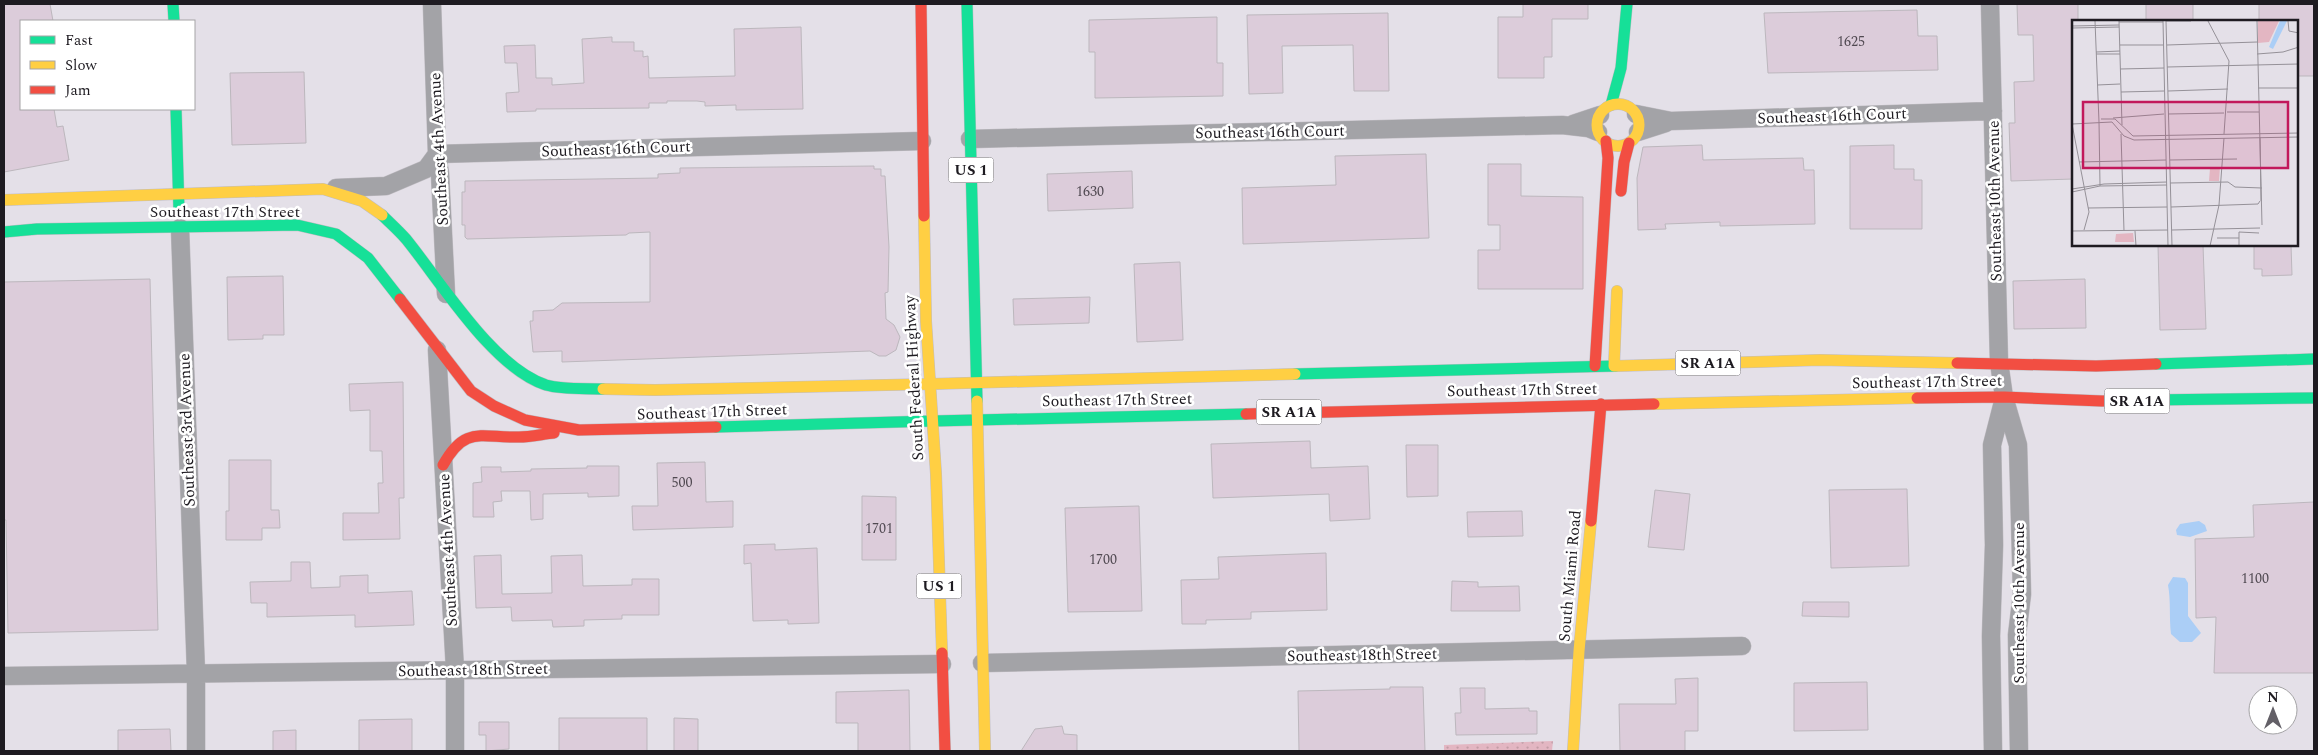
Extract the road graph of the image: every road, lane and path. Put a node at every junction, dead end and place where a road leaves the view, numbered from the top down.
1 (173, 4) edge
2 (432, 4) edge
3 (921, 4) edge
4 (967, 4) edge
5 (1627, 4) edge
6 (1990, 4) edge
7 (174, 20) edge
8 (1621, 68) junction
9 (176, 110) edge
10 (1632, 110) junction
11 (1993, 112) junction
12 (1671, 121) junction
13 (1604, 123) junction
14 (1633, 138) junction
15 (970, 139) junction
16 (922, 141) junction
17 (437, 154) junction
18 (323, 189) junction
19 (179, 195) junction
20 (4, 200) edge
21 (1621, 206) dead end
22 (180, 228) junction
23 (4, 232) edge
24 (1618, 276) dead end
25 (446, 294) junction
26 (437, 350) junction
27 (2314, 359) edge
28 (1999, 362) junction
29 (1659, 364) junction
30 (1595, 366) junction
31 (1614, 366) junction
32 (1636, 377) dead end
33 (975, 383) junction
34 (931, 384) junction
35 (1611, 395) dead end
36 (2004, 397) junction
37 (2314, 398) edge
38 (1601, 404) junction
39 (976, 419) junction
40 (933, 421) junction
41 (579, 430) junction
42 (443, 465) junction
43 (1742, 646) dead end
44 (1579, 651) junction
45 (982, 663) junction
46 (942, 664) junction
47 (455, 670) junction
48 (196, 673) junction
49 (4, 676) edge
50 (196, 751) edge
51 (455, 751) edge
52 (944, 751) edge
53 (984, 751) edge
54 (1573, 751) edge
55 (1994, 751) edge
56 (2019, 751) edge

1 - 7 main road
2 - 17 street, Southeast 4th Avenue
3 - 16 main road, South Federal Highway / US 1
4 - 15 main road, US 1
5 - 8 main road
6 - 11 street, Southeast 10th Avenue
8 - 10 main road
8 - 13 main road
9 - 19 main road, Southeast 3rd Avenue
10 - 12 street, Southeast 16th Court
10 - 13 main road
10 - 14 main road
11 - 12 street, Southeast 16th Court
11 - 28 street, Southeast 10th Avenue
12 - 14 street, Southeast 16th Court
13 - 14 main road
13 - 15 street, Southeast 16th Court
13 - 30 main road
14 - 21 main road
15 - 33 main road, US 1
16 - 17 street, Southeast 16th Court
16 - 34 main road, South Federal Highway / US 1
17 - 18 street
17 - 25 street, Southeast 4th Avenue
18 - 19 main road, Southeast 17th Street
18 - 25 main road, Southeast 17th Street
19 - 20 main road, Southeast 17th Street
19 - 22 main road, Southeast 3rd Avenue
22 - 23 main road, Southeast 17th Street
22 - 26 main road, Southeast 17th Street
22 - 48 street, Southeast 3rd Avenue
24 - 31 main road
25 - 34 main road, Southeast 17th Street
26 - 41 main road, Southeast 17th Street
26 - 42 street, Southeast 4th Avenue
27 - 28 main road, Southeast 17th Street / SR A1A
28 - 29 main road, Southeast 17th Street / SR A1A
28 - 36 street, Southeast 10th Avenue
29 - 31 main road, Southeast 17th Street / SR A1A
29 - 32 main road
30 - 31 main road, Southeast 17th Street / SR A1A
30 - 33 main road, Southeast 17th Street / SR A1A
33 - 34 main road, Southeast 17th Street / SR A1A
33 - 39 main road, US 1
34 - 40 main road, South Federal Highway / US 1
35 - 38 main road
36 - 37 main road, Southeast 17th Street / SR A1A
36 - 38 main road, Southeast 17th Street / SR A1A
36 - 55 street, Southeast 10th Avenue
36 - 56 street, Southeast 10th Avenue
38 - 39 main road, Southeast 17th Street / SR A1A
38 - 44 main road, South Miami Road
39 - 40 main road, Southeast 17th Street / SR A1A
39 - 45 main road, US 1
40 - 41 main road, Southeast 17th Street
40 - 46 main road, South Federal Highway / US 1
41 - 42 main road
42 - 47 street, Southeast 4th Avenue
43 - 44 street, Southeast 18th Street
44 - 45 street, Southeast 18th Street
44 - 54 main road, South Miami Road
45 - 53 main road, US 1
46 - 47 street, Southeast 18th Street
46 - 52 main road, South Federal Highway / US 1
47 - 48 street, Southeast 18th Street
47 - 51 street, Southeast 4th Avenue
48 - 49 street, Southeast 18th Street
48 - 50 street, Southeast 3rd Avenue

